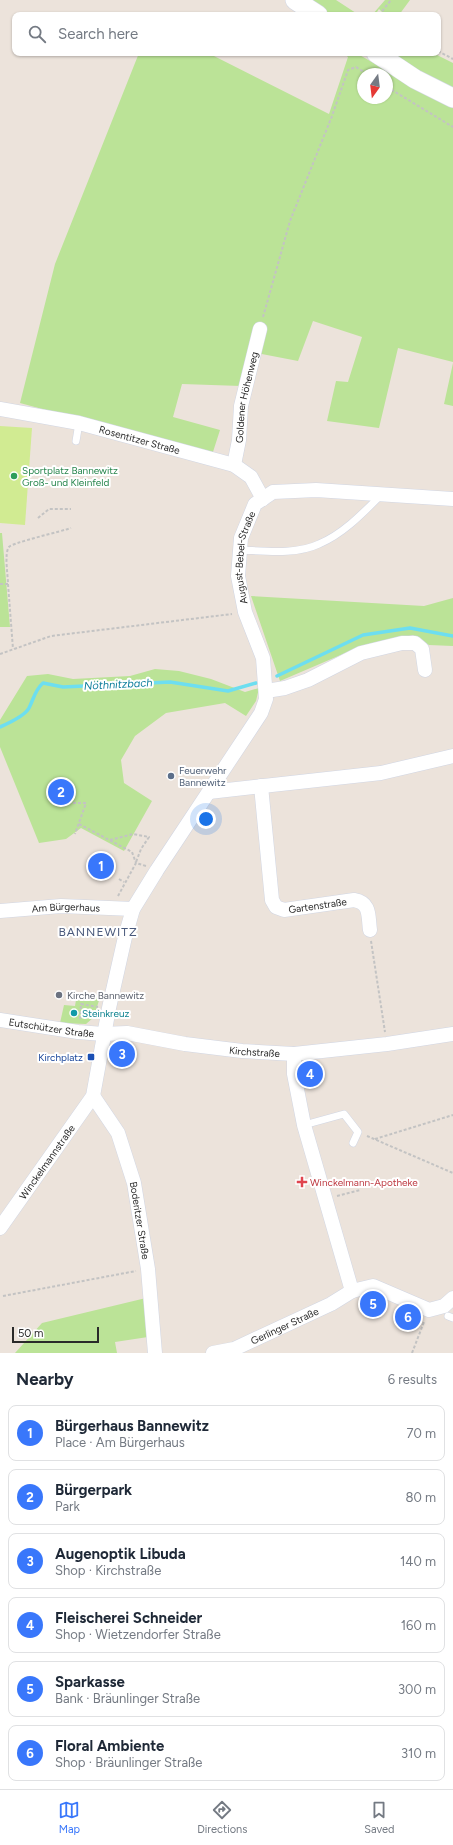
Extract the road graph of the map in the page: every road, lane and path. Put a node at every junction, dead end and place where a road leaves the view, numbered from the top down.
1 (295, 0) edge
2 (391, 0) edge
3 (313, 12) edge
4 (381, 12) edge
5 (441, 53) edge
6 (380, 56) edge
7 (453, 59) edge
8 (358, 68) edge
9 (393, 91) edge
10 (453, 98) edge
11 (453, 127) edge
12 (260, 329) joint
13 (0, 409) edge
14 (79, 423) junction
15 (76, 441) dead end
16 (234, 465) junction
17 (382, 494) junction
18 (263, 499) junction
19 (453, 499) edge
20 (72, 509) dead end
21 (38, 518) dead end
22 (71, 528) dead end
23 (240, 550) junction
24 (0, 584) edge
25 (8, 584) junction
26 (245, 612) junction
27 (13, 649) junction
28 (0, 654) edge
29 (425, 670) dead end
30 (266, 691) junction
31 (453, 756) edge
32 (261, 786) junction
33 (209, 792) junction
34 (52, 803) dead end
35 (79, 824) junction
36 (76, 834) dead end
37 (110, 840) junction
38 (136, 863) junction
39 (157, 870) junction
40 (119, 879) dead end
41 (124, 882) junction
42 (116, 908) junction
43 (133, 909) junction
44 (0, 912) edge
45 (370, 930) joint
46 (109, 1008) junction
47 (0, 1020) edge
48 (79, 1023) dead end
49 (104, 1034) junction
50 (453, 1034) edge
51 (387, 1044) junction
52 (294, 1054) junction
53 (93, 1096) junction
54 (453, 1115) edge
55 (304, 1125) junction
56 (358, 1132) junction
57 (374, 1139) junction
58 (353, 1143) dead end
59 (453, 1173) edge
60 (360, 1190) dead end
61 (324, 1199) junction
62 (4, 1213) edge
63 (0, 1228) edge
64 (148, 1269) junction
65 (352, 1291) junction
66 (3, 1296) dead end
67 (453, 1298) edge
68 (429, 1310) junction
69 (154, 1353) edge
70 (214, 1353) edge
71 (412, 1353) edge

1 - 3 main road
2 - 4 path
5 - 7 path
6 - 10 main road
8 - 12 path
9 - 11 path
12 - 16 street, Goldener Höhenweg
13 - 14 street, Rosentitzer Straße
14 - 15 lane
14 - 16 street, Rosentitzer Straße
16 - 18 street, Rosentitzer Straße
17 - 18 street, August-Bebel-Straße
17 - 19 street, August-Bebel-Straße
17 - 23 lane
18 - 23 street, August-Bebel-Straße
20 - 21 path
22 - 25 path
23 - 26 street, August-Bebel-Straße
24 - 25 path
25 - 27 path
26 - 27 path
26 - 30 street, August-Bebel-Straße
27 - 28 path
29 - 30 street
30 - 33 street, August-Bebel-Straße
31 - 32 street
32 - 33 street
32 - 45 street, Gartenstraße
33 - 39 street, August-Bebel-Straße
34 - 35 path
35 - 36 path
35 - 37 path
37 - 38 path
37 - 38 path
38 - 39 path
38 - 41 path
39 - 43 street, August-Bebel-Straße
40 - 41 path
41 - 42 path
42 - 43 street, Am Bürgerhaus
42 - 44 street, Am Bürgerhaus
43 - 46 street
45 - 51 path
46 - 48 path
46 - 49 street
47 - 49 street, Eutschützer Straße
49 - 52 street, Kirchstraße
49 - 53 street
50 - 51 street, Kirchstraße
51 - 52 street, Kirchstraße
52 - 55 street
53 - 62 street, Winckelmannstraße
53 - 64 street, Boderitzer Straße
54 - 57 path
55 - 56 lane
55 - 61 street
56 - 57 path
56 - 58 lane
57 - 59 path
60 - 61 path
61 - 65 street
62 - 63 street, Winckelmannstraße
64 - 66 path
64 - 69 street, Boderitzer Straße
65 - 68 street, Gerlinger Straße
65 - 70 street, Gerlinger Straße
67 - 68 street
68 - 71 path

